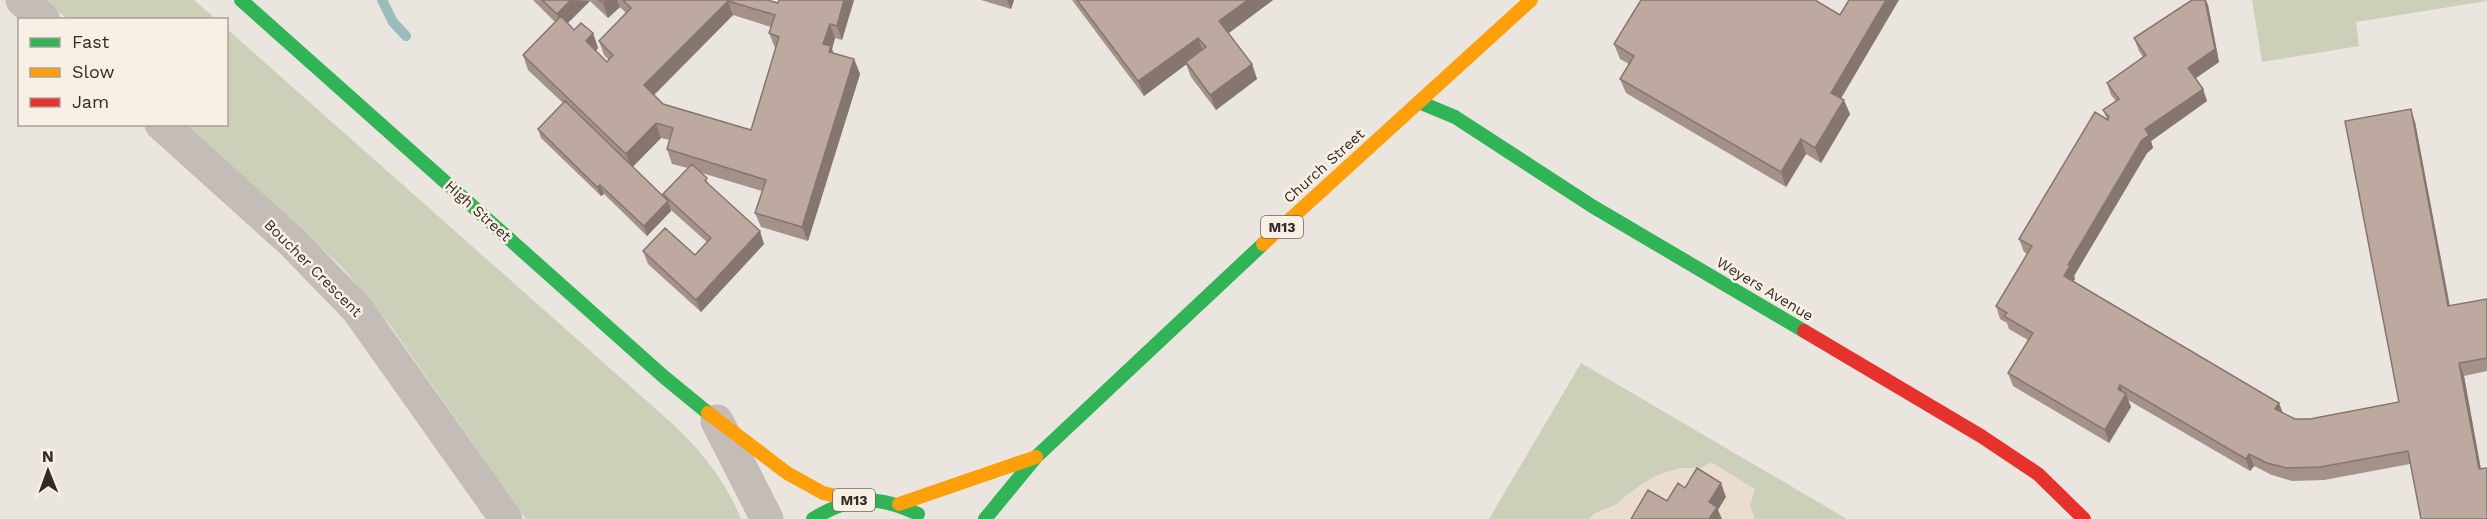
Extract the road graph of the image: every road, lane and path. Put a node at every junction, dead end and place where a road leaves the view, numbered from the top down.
1 (22, 0) edge
2 (241, 0) edge
3 (1531, 0) edge
4 (42, 18) edge
5 (1419, 102) junction
6 (163, 126) edge
7 (717, 421) junction
8 (1036, 458) junction
9 (854, 500) junction
10 (899, 504) junction
11 (506, 519) edge
12 (767, 519) edge
13 (813, 519) edge
14 (925, 519) edge
15 (986, 519) edge
16 (2084, 519) edge

1 - 4 street
2 - 7 street, High Street
3 - 5 street, Church Street / M13
5 - 8 street, Church Street / M13
5 - 16 street, Weyers Avenue
6 - 11 street, Boucher Crescent
7 - 9 street, High Street
7 - 12 street, High Street
8 - 10 street, Church Street / M13
8 - 15 street, Church Street / M13
9 - 10 street, M13
9 - 13 street, M13
10 - 14 street, M13

